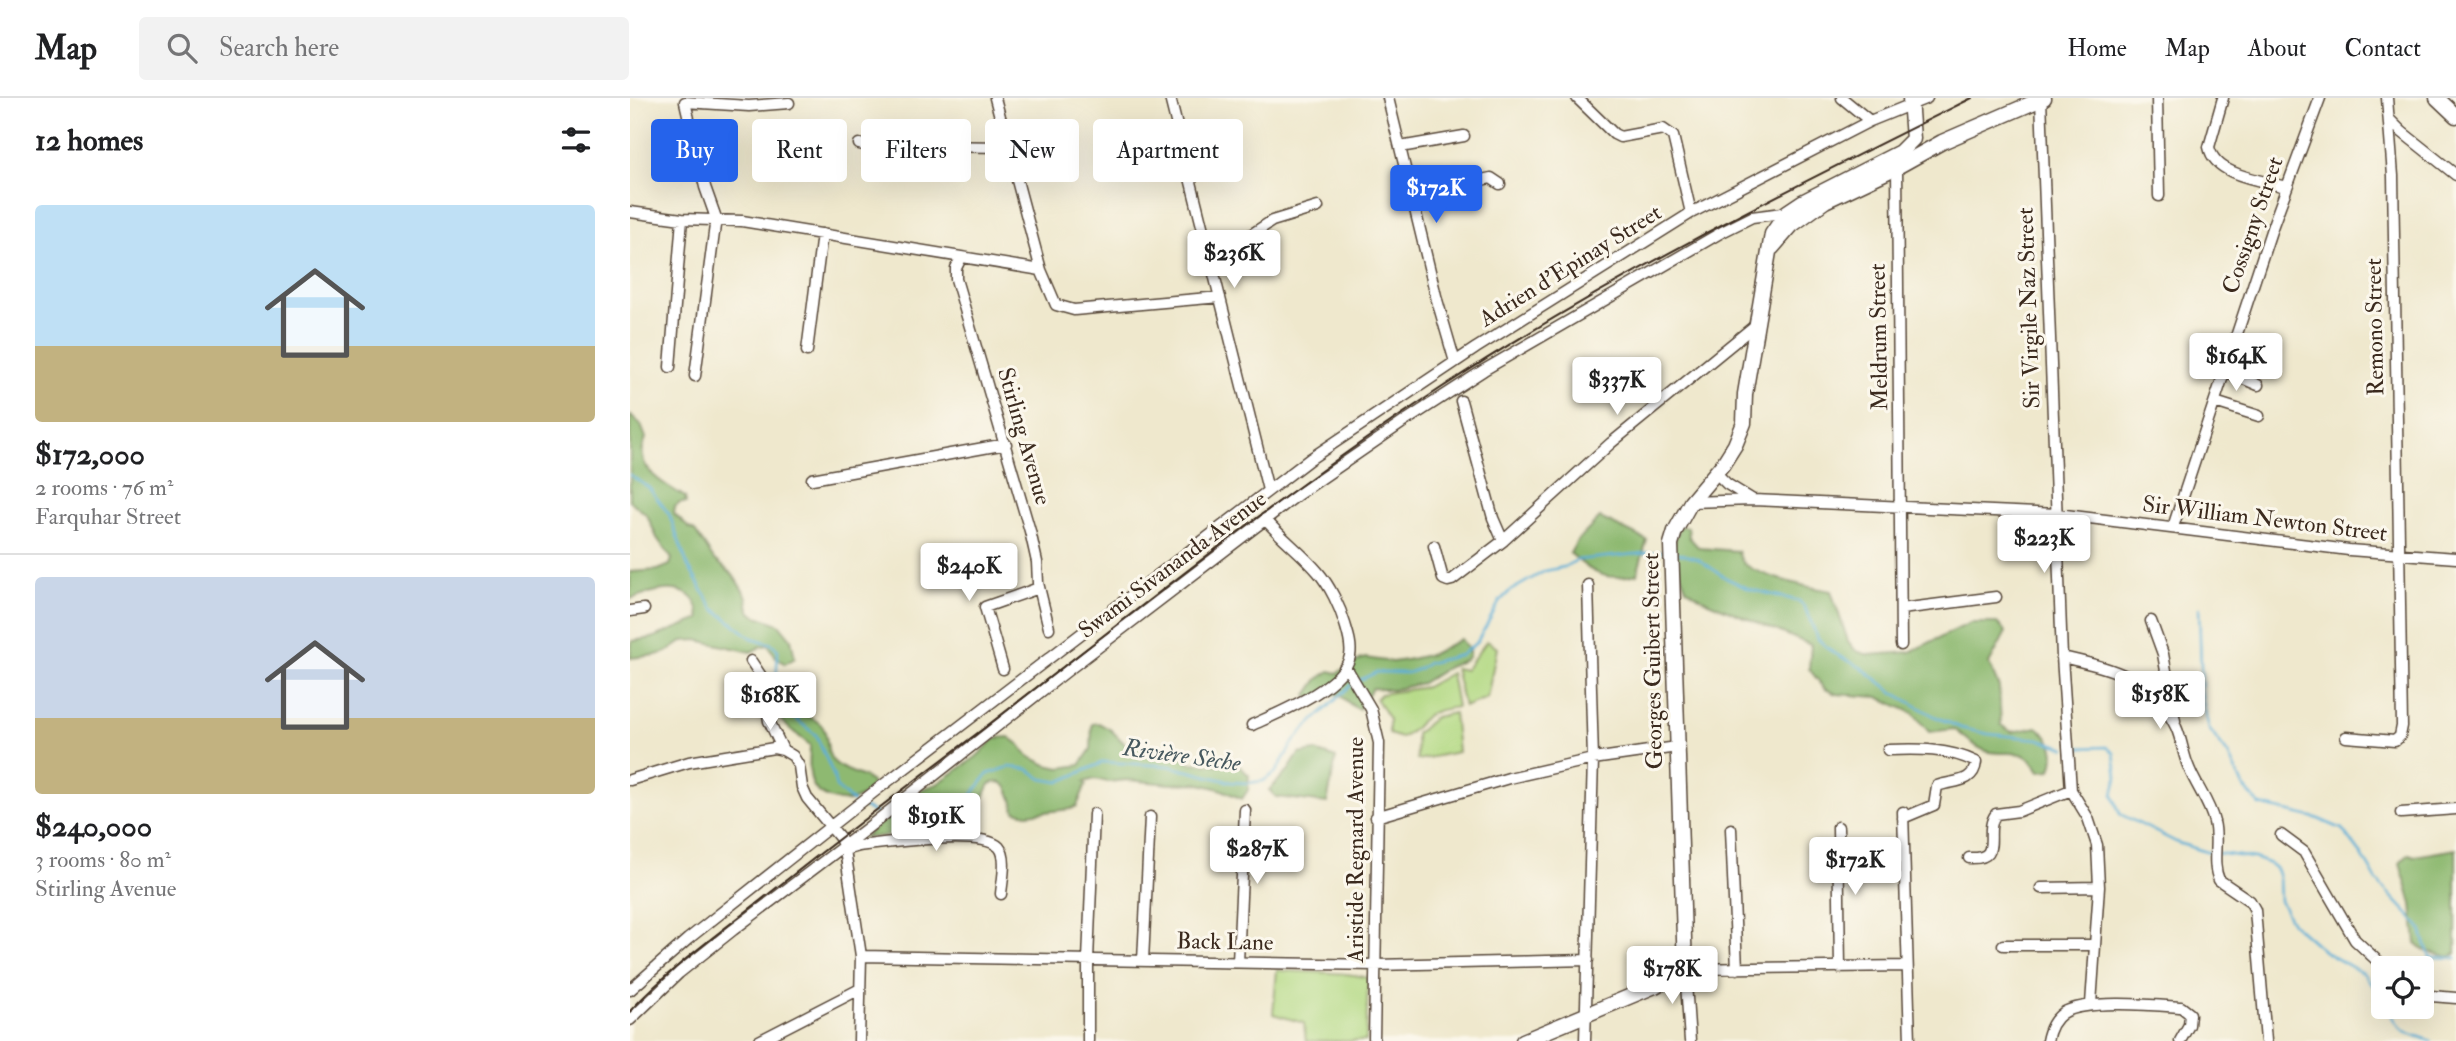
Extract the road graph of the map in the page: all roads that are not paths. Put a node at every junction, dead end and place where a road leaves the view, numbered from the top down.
1 (995, 98) edge
2 (1170, 98) edge
3 (1388, 98) edge
4 (1577, 98) edge
5 (1842, 98) edge
6 (1927, 98) edge
7 (2157, 98) edge
8 (2223, 98) edge
9 (2320, 98) edge
10 (2387, 98) edge
11 (2437, 98) edge
12 (2043, 99) edge
13 (1910, 102) edge
14 (789, 103) dead end
15 (2456, 116) edge
16 (2389, 118) junction
17 (1000, 119) edge
18 (1870, 121) junction
19 (1464, 136) dead end
20 (859, 145) dead end
21 (985, 147) edge
22 (1400, 147) junction
23 (1898, 159) junction
24 (2456, 175) edge
25 (1017, 182) edge
26 (1500, 184) dead end
27 (2286, 187) junction
28 (1413, 194) junction
29 (2159, 195) dead end
30 (1825, 201) junction
31 (1318, 207) dead end
32 (630, 212) edge
33 (1787, 212) junction
34 (1691, 214) junction
35 (1762, 215) junction
36 (716, 218) junction
37 (682, 219) junction
38 (822, 234) junction
39 (1772, 234) junction
40 (1771, 249) junction
41 (961, 258) junction
42 (1211, 261) junction
43 (1041, 270) junction
44 (1220, 297) junction
45 (1758, 323) junction
46 (807, 351) dead end
47 (1455, 362) junction
48 (670, 368) dead end
49 (2225, 371) junction
50 (695, 376) dead end
51 (2258, 385) dead end
52 (1461, 401) dead end
53 (2215, 402) junction
54 (2259, 416) dead end
55 (1006, 444) junction
56 (1716, 473) junction
57 (812, 479) dead end
58 (1268, 489) junction
59 (1753, 500) junction
60 (1691, 502) junction
61 (1901, 507) junction
62 (2057, 514) junction
63 (1265, 519) junction
64 (2173, 527) junction
65 (1503, 541) junction
66 (1434, 546) dead end
67 (2399, 555) junction
68 (2456, 558) edge
69 (1588, 585) dead end
70 (1039, 588) junction
71 (1996, 597) dead end
72 (644, 609) dead end
73 (1901, 609) junction
74 (630, 611) edge
75 (2151, 621) dead end
76 (1049, 628) dead end
77 (1901, 645) dead end
78 (2062, 657) junction
79 (751, 661) dead end
80 (1003, 669) dead end
81 (1347, 670) junction
82 (1252, 725) dead end
83 (2175, 727) junction
84 (2346, 737) dead end
85 (1677, 747) junction
86 (783, 750) junction
87 (1888, 750) dead end
88 (1593, 759) junction
89 (630, 780) edge
90 (2071, 790) junction
91 (2456, 809) edge
92 (1245, 810) dead end
93 (2401, 813) dead end
94 (1094, 814) dead end
95 (1150, 817) dead end
96 (1376, 817) junction
97 (835, 823) junction
98 (1838, 827) dead end
99 (1731, 829) dead end
100 (2281, 835) dead end
101 (845, 848) junction
102 (1969, 858) dead end
103 (2099, 887) junction
104 (2041, 888) dead end
105 (1000, 894) dead end
106 (2003, 945) dead end
107 (2095, 945) junction
108 (861, 956) junction
109 (2373, 956) edge
110 (1088, 960) junction
111 (1588, 960) junction
112 (1143, 961) junction
113 (1238, 962) junction
114 (1376, 965) junction
115 (1908, 966) junction
116 (1840, 968) junction
117 (1737, 969) junction
118 (1685, 970) junction
119 (860, 989) junction
120 (630, 990) edge
121 (2434, 996) edge
122 (2456, 998) edge
123 (2091, 1004) junction
124 (1586, 1014) junction
125 (630, 1020) edge
126 (759, 1041) edge
127 (859, 1041) edge
128 (1088, 1041) edge
129 (1374, 1041) edge
130 (1523, 1041) edge
131 (1585, 1041) edge
132 (1690, 1041) edge
133 (1910, 1041) edge
134 (2047, 1041) edge
135 (2179, 1041) edge
136 (2266, 1041) edge

1 - 17 street
2 - 42 street
3 - 22 street
4 - 34 street
5 - 18 street
6 - 13 street, Adrien d'Epinay Street
7 - 29 street
8 - 27 street
9 - 27 street, Cossigny Street
10 - 16 street, Remono Street
11 - 15 main road
12 - 23 main road
12 - 62 street, Sir Virgile Naz Street
13 - 18 street, Adrien d'Epinay Street
13 - 23 main road
14 - 36 street
16 - 24 street
16 - 67 street, Remono Street
18 - 34 street, Adrien d'Epinay Street
19 - 22 street
20 - 21 street
22 - 28 street
23 - 30 main road
23 - 33 main road
23 - 61 street, Meldrum Street
25 - 43 street
26 - 28 street
27 - 49 street, Cossigny Street
28 - 47 street
30 - 33 street, Swami Sivananda Avenue
30 - 40 main road
31 - 42 street
32 - 37 street
33 - 35 street, Swami Sivananda Avenue
33 - 39 main road
34 - 47 street, Adrien d'Epinay Street
35 - 39 street
35 - 63 street, Swami Sivananda Avenue
36 - 37 street
36 - 38 street
36 - 50 street
37 - 48 street
38 - 41 street
38 - 46 street
39 - 40 main road, Georges Guibert Street
40 - 45 main road, Georges Guibert Street
41 - 43 street
41 - 55 street, Stirling Avenue
42 - 44 street
43 - 44 street
44 - 58 street
45 - 56 main road, Georges Guibert Street
45 - 65 street
47 - 58 street, Adrien d'Epinay Street
49 - 51 street
49 - 53 street, Cossigny Street
52 - 65 street
53 - 54 street
53 - 64 street, Cossigny Street
55 - 57 street
55 - 70 street, Stirling Avenue
56 - 59 street
56 - 60 main road, Georges Guibert Street
58 - 97 street, Adrien d'Epinay Street
59 - 60 street, Sir William Newton Street
59 - 61 street, Sir William Newton Street
60 - 85 main road, Georges Guibert Street
61 - 62 street, Sir William Newton Street
61 - 73 street, Meldrum Street
62 - 64 street, Sir William Newton Street
62 - 78 street, Sir Virgile Naz Street
63 - 81 street
63 - 101 street, Swami Sivananda Avenue
64 - 67 street, Sir William Newton Street
65 - 66 street
67 - 68 street, Sir William Newton Street
67 - 84 street, Remono Street
69 - 88 street
70 - 76 street, Stirling Avenue
70 - 80 street
71 - 73 street
72 - 74 street
73 - 77 street, Meldrum Street
75 - 83 street
78 - 83 street
78 - 90 street, Sir Virgile Naz Street
79 - 86 street
81 - 82 street
81 - 96 street, Aristide Regnard Avenue
83 - 136 street
85 - 88 street
85 - 118 main road, Georges Guibert Street
86 - 89 street
86 - 97 street
87 - 115 street
88 - 96 street
88 - 111 street
90 - 102 street
90 - 103 street
91 - 93 street
92 - 113 street
94 - 110 street
95 - 112 street
96 - 114 street, Aristide Regnard Avenue
97 - 101 street
97 - 120 street, Adrien d'Epinay Street
98 - 116 street
99 - 117 street
100 - 109 street
101 - 105 street
101 - 108 street
101 - 125 street, Swami Sivananda Avenue
103 - 104 street
103 - 107 street
106 - 107 street
107 - 123 street
108 - 110 street, Back Lane
108 - 119 street
110 - 112 street, Back Lane
110 - 128 street
111 - 114 street, Back Lane
111 - 124 street
112 - 113 street, Back Lane
113 - 114 street, Back Lane
114 - 129 street, Aristide Regnard Avenue
115 - 116 street
115 - 133 street
116 - 117 street
117 - 118 street
118 - 124 main road
118 - 132 street
119 - 126 street
119 - 127 street
121 - 122 street
123 - 134 street
123 - 135 street
124 - 130 main road
124 - 131 street

